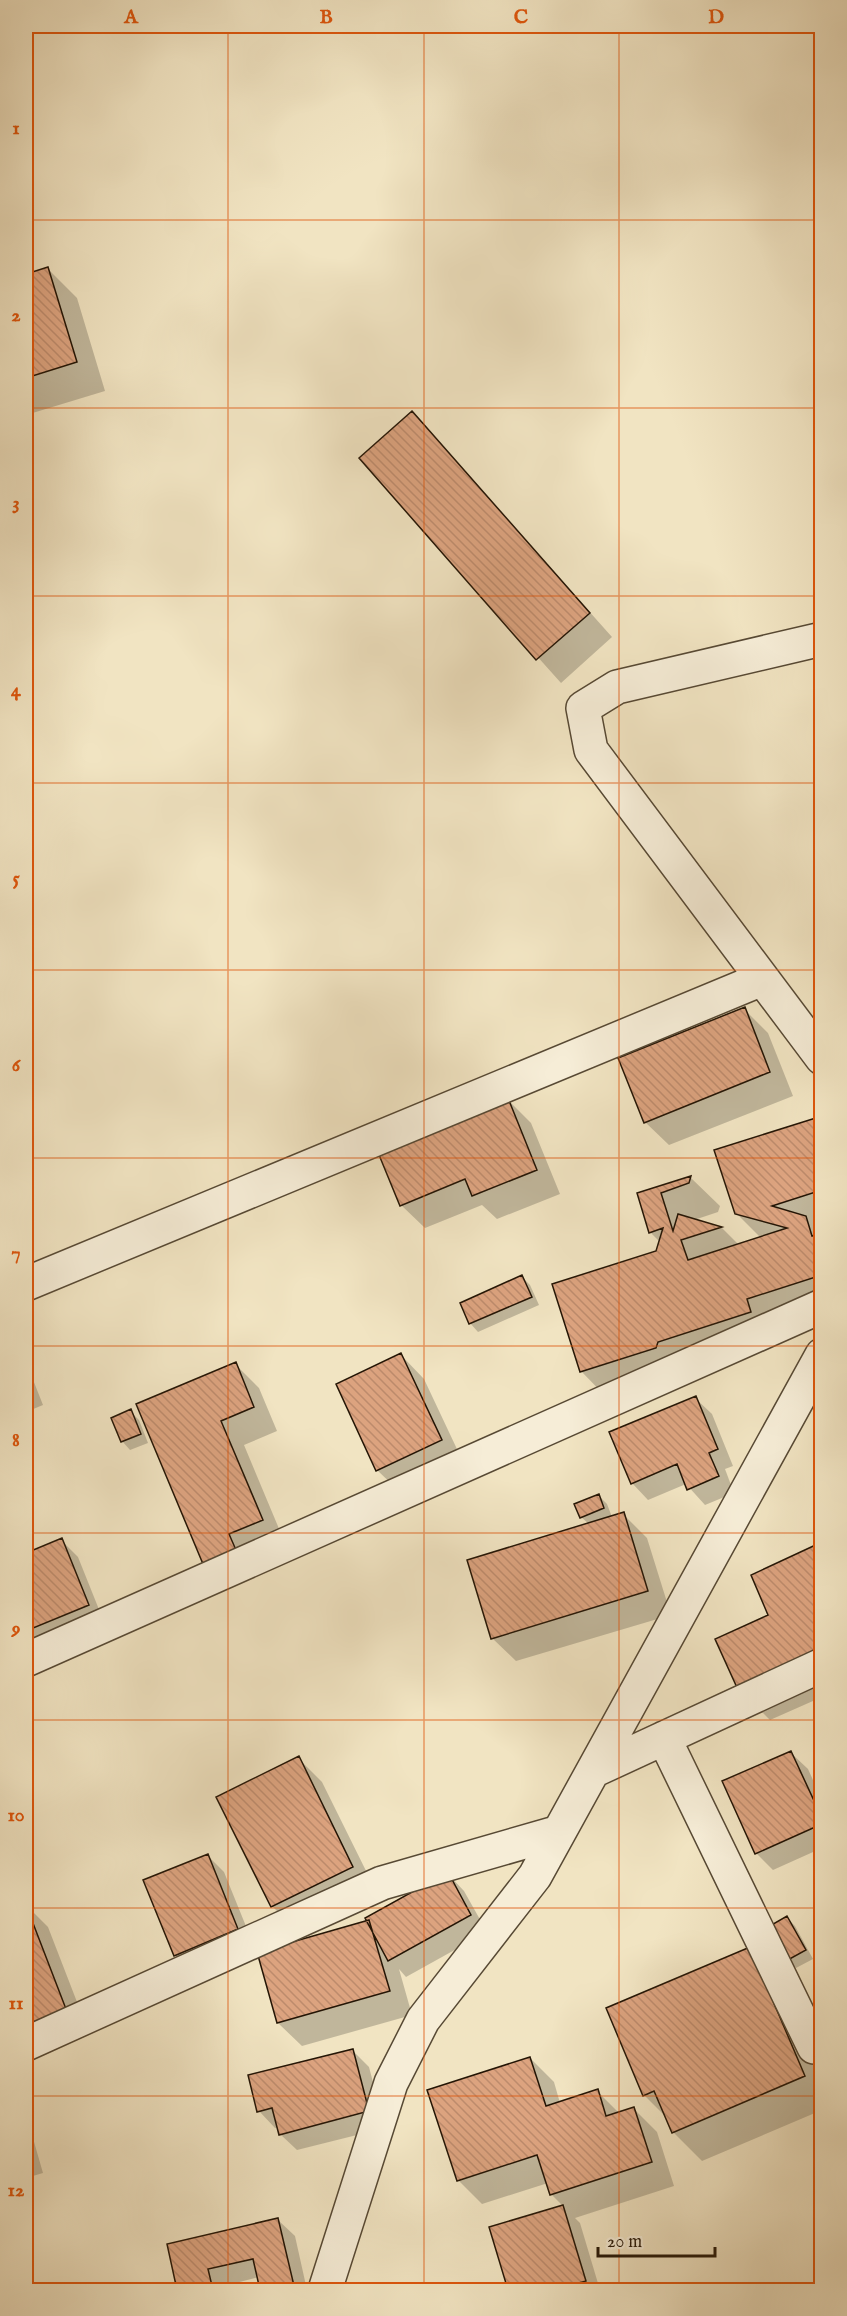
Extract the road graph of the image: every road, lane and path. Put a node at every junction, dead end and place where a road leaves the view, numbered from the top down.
1 (822, 639) edge
2 (762, 979) junction
3 (822, 1058) edge
4 (26, 1284) edge
5 (822, 1306) edge
6 (822, 1355) edge
7 (26, 1660) edge
8 (822, 1665) edge
9 (664, 1738) junction
10 (593, 1771) junction
11 (560, 1832) junction
12 (26, 2044) edge
13 (814, 2047) dead end
14 (324, 2290) edge

1 - 2 street
2 - 3 street
2 - 4 street
5 - 7 street
6 - 10 street
8 - 9 street
9 - 10 street
9 - 13 street
10 - 11 street
11 - 12 street
11 - 14 street

